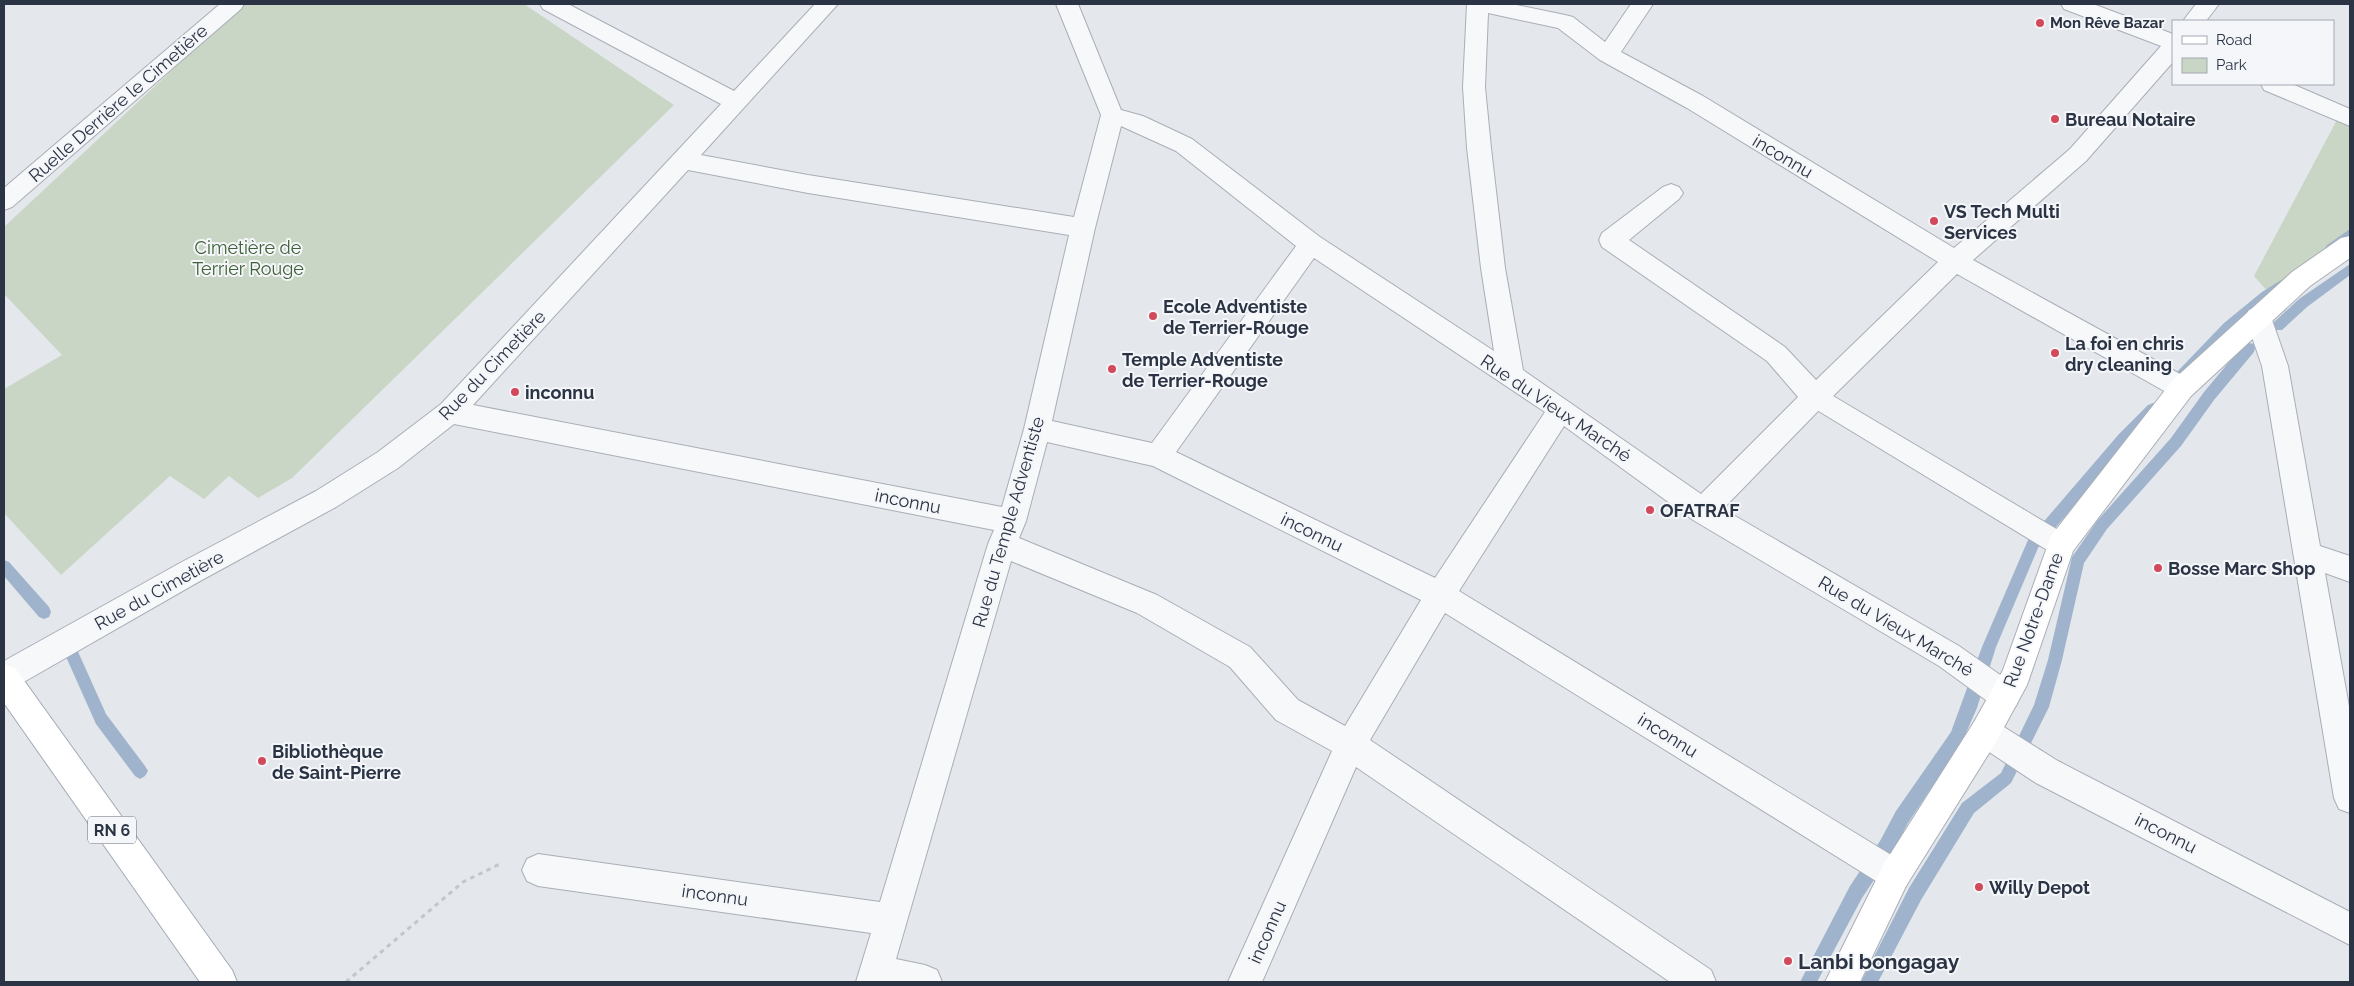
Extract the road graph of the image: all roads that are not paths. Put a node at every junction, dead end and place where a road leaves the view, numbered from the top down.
1 (233, 4) edge
2 (551, 4) edge
3 (827, 4) edge
4 (1067, 4) edge
5 (1478, 4) edge
6 (1642, 4) edge
7 (2072, 4) edge
8 (2208, 4) edge
9 (2195, 20) edge
10 (2172, 42) edge
11 (2172, 48) edge
12 (1608, 55) junction
13 (2274, 85) edge
14 (736, 102) junction
15 (1112, 115) junction
16 (2350, 118) edge
17 (682, 160) junction
18 (1671, 193) dead end
19 (4, 202) edge
20 (1083, 228) junction
21 (1311, 244) junction
22 (2350, 245) edge
23 (1955, 261) junction
24 (2258, 316) junction
25 (1511, 376) junction
26 (2182, 388) junction
27 (1815, 397) junction
28 (1561, 409) junction
29 (450, 412) junction
30 (1037, 430) junction
31 (1158, 456) junction
32 (1703, 511) junction
33 (1007, 533) junction
34 (2061, 545) junction
35 (2308, 554) junction
36 (2350, 570) edge
37 (1440, 595) junction
38 (4, 677) edge
39 (1996, 689) junction
40 (1995, 739) junction
41 (1350, 745) junction
42 (2350, 798) edge
43 (538, 870) road end
44 (1895, 875) junction
45 (892, 920) junction
46 (2350, 929) edge
47 (875, 977) edge
48 (220, 982) edge
49 (925, 982) edge
50 (1245, 982) edge
51 (1699, 982) edge
52 (1842, 982) edge

1 - 19 street, Ruelle Derrière le Cimetière
2 - 14 street
3 - 14 street, Rue du Cimetière
4 - 15 street
5 - 12 street, inconnu
5 - 25 street, inconnu
6 - 12 street
7 - 10 street
8 - 9 street
11 - 23 street
12 - 23 street, inconnu
13 - 16 street
14 - 17 street, Rue du Cimetière
15 - 20 street, Rue du Temple Adventiste
15 - 21 street, Rue du Vieux Marché
17 - 20 street
17 - 29 street, Rue du Cimetière
18 - 27 street
20 - 30 street, Rue du Temple Adventiste
21 - 25 street, Rue du Vieux Marché
21 - 31 street
22 - 24 street, Rue Notre-Dame
23 - 26 street, inconnu
23 - 27 street
24 - 26 street, Rue Notre-Dame
24 - 35 street
25 - 28 street, Rue du Vieux Marché
26 - 34 street, Rue Notre-Dame
27 - 32 street
27 - 34 lane
28 - 32 street, Rue du Vieux Marché
28 - 37 street, inconnu
29 - 33 street, inconnu
29 - 38 street, Rue du Cimetière
30 - 31 street, inconnu
30 - 33 street, Rue du Temple Adventiste
31 - 37 street, inconnu
32 - 39 street, Rue du Vieux Marché
33 - 41 street, inconnu
33 - 45 street, Rue du Temple Adventiste
34 - 39 street, Rue Notre-Dame
35 - 36 street
35 - 42 street
37 - 41 street, inconnu
37 - 44 street, inconnu
38 - 48 street, RN 6
39 - 40 street, Rue Notre-Dame
40 - 44 street, Rue Notre-Dame
40 - 46 street, inconnu
41 - 50 street, inconnu
41 - 51 street, inconnu
43 - 45 street, inconnu
44 - 52 street, Rue Notre-Dame
45 - 47 street, Rue du Temple Adventiste
47 - 49 street

